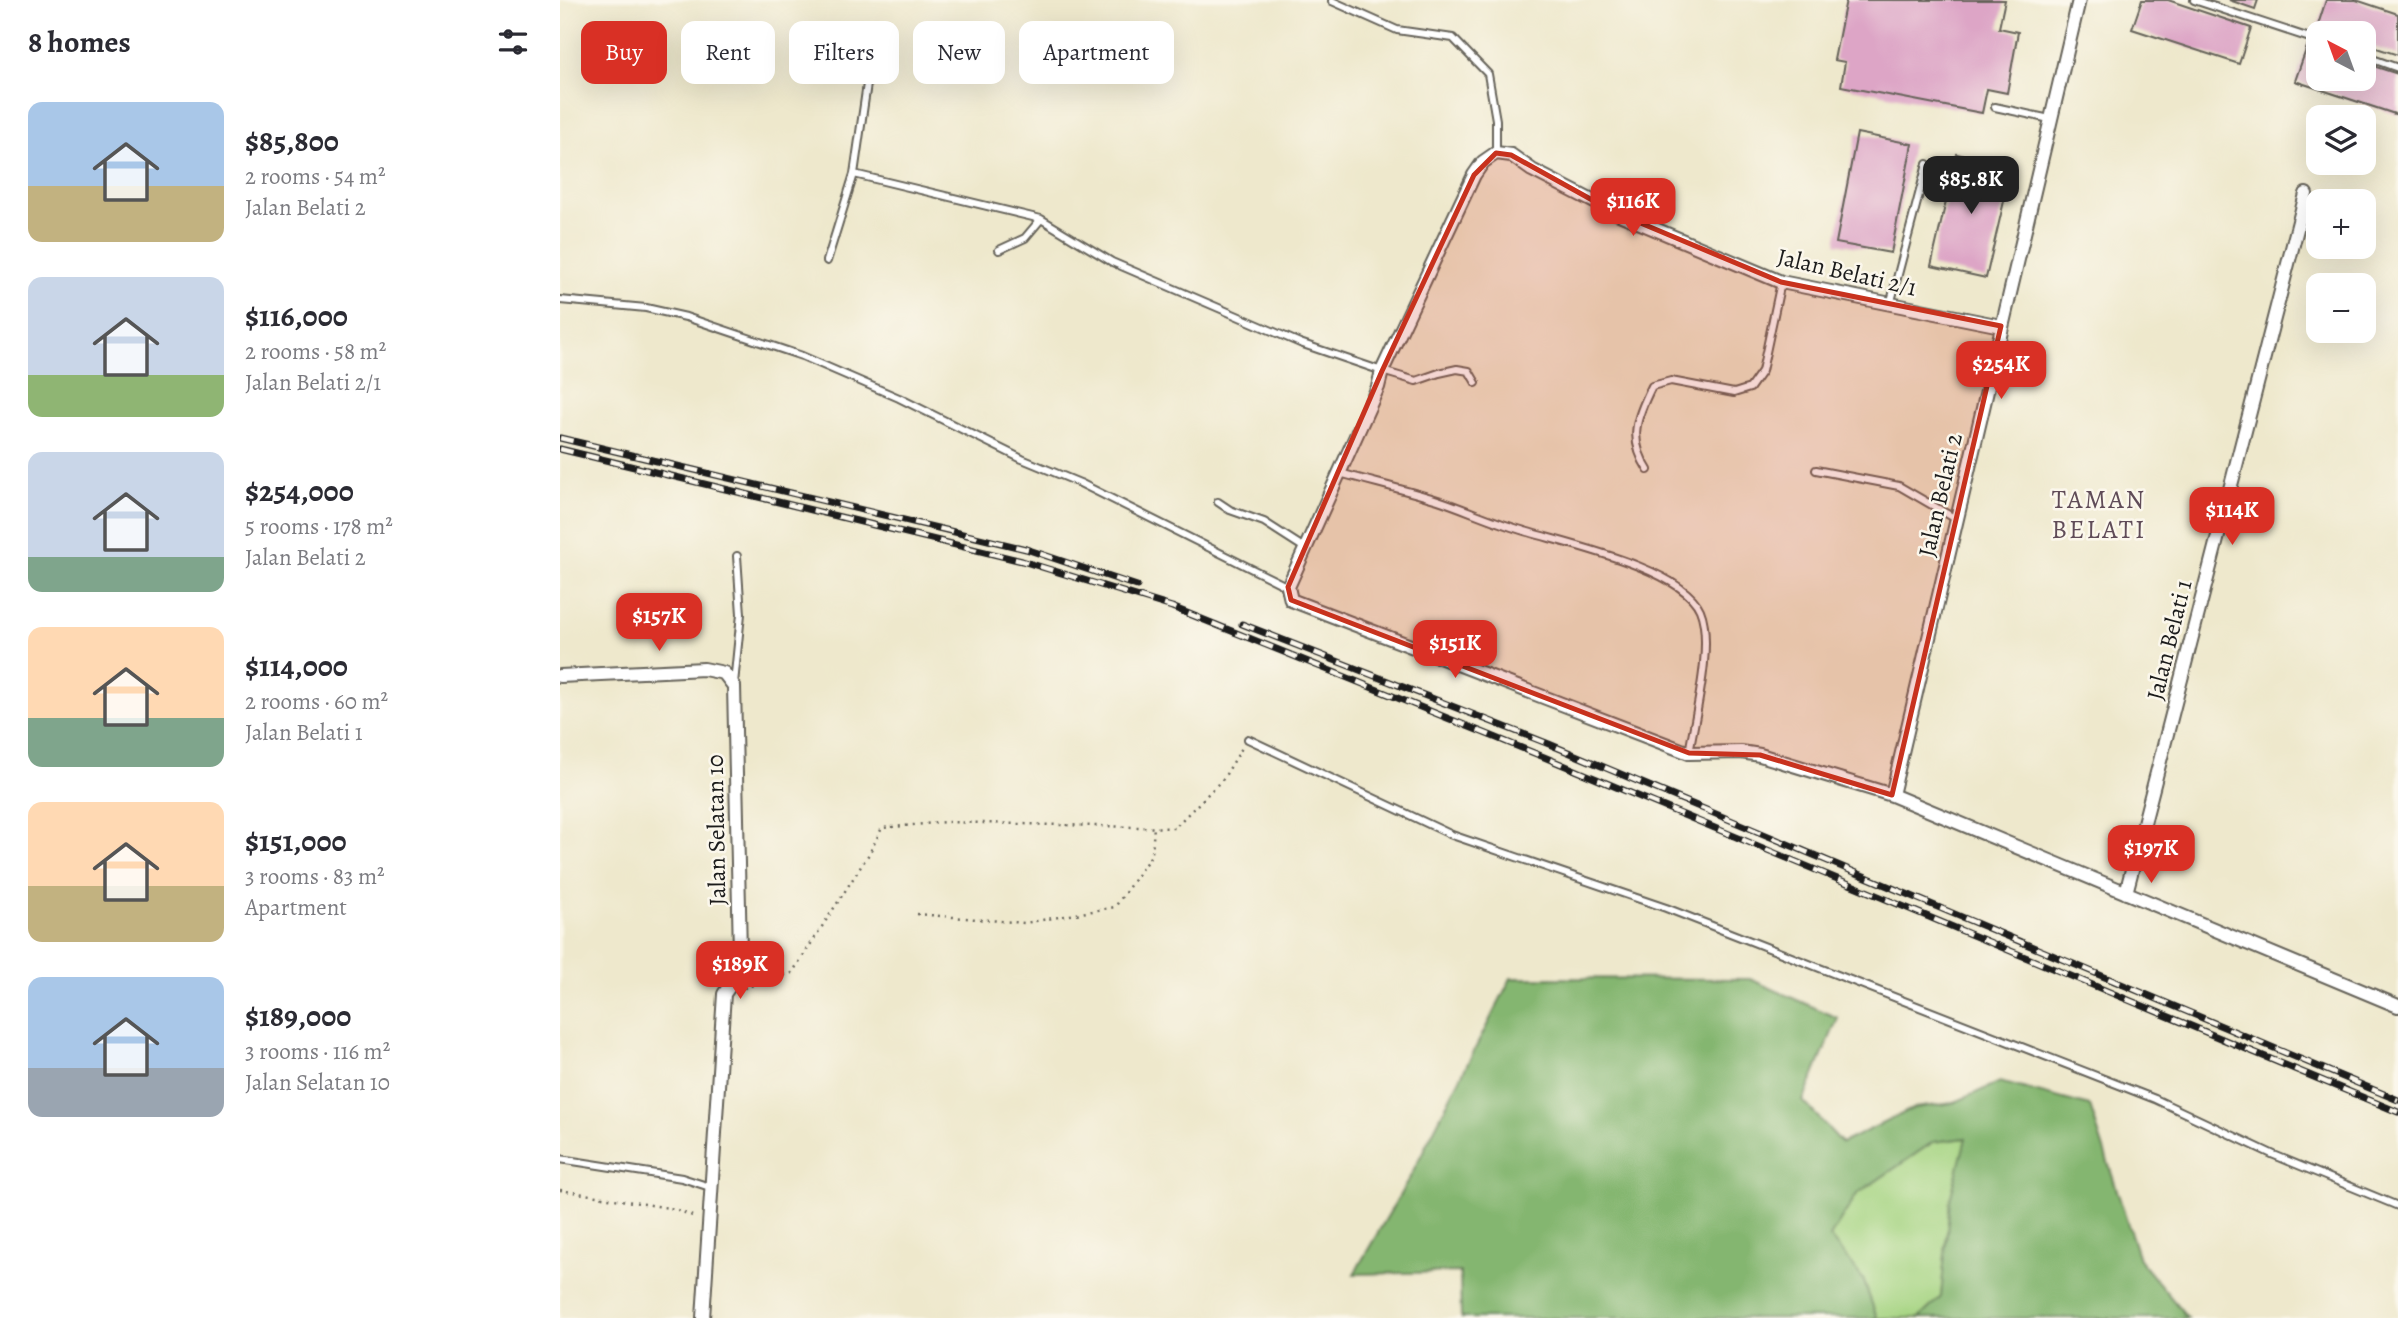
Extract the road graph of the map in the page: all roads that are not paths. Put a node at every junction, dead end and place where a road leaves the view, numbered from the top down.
1 (2079, 0) edge
2 (2194, 0) edge
3 (1332, 1) edge
4 (2306, 37) edge
5 (2376, 60) edge
6 (2398, 68) edge
7 (867, 84) edge
8 (1995, 107) dead end
9 (2050, 119) junction
10 (1496, 153) junction
11 (1927, 164) dead end
12 (854, 174) junction
13 (2305, 194) dead end
14 (1041, 219) junction
15 (999, 250) dead end
16 (827, 261) dead end
17 (1781, 282) junction
18 (560, 300) edge
19 (1890, 304) junction
20 (2001, 326) junction
21 (1382, 371) junction
22 (1476, 383) dead end
23 (1648, 470) dead end
24 (1816, 470) dead end
25 (1340, 472) junction
26 (1218, 502) dead end
27 (1956, 519) junction
28 (1306, 549) junction
29 (737, 556) dead end
30 (1289, 587) junction
31 (560, 676) edge
32 (734, 686) junction
33 (1248, 739) road end
34 (1689, 752) junction
35 (1892, 795) junction
36 (2126, 892) junction
37 (2398, 1006) edge
38 (560, 1159) edge
39 (710, 1187) junction
40 (2398, 1206) edge
41 (703, 1318) edge

1 - 9 street, Jalan Belati 2
2 - 4 lane
3 - 10 lane
5 - 6 lane
7 - 12 lane
8 - 9 lane
9 - 20 street, Jalan Belati 2
10 - 17 street, Jalan Belati 2/1
10 - 21 street
11 - 19 lane
12 - 14 lane
12 - 16 lane
13 - 36 street, Jalan Belati 1
14 - 15 lane
14 - 21 lane
17 - 19 street, Jalan Belati 2/1
17 - 23 lane
18 - 30 lane
19 - 20 street, Jalan Belati 2/1
20 - 27 street, Jalan Belati 2
21 - 22 lane
21 - 25 street
24 - 27 lane
25 - 28 street
25 - 34 lane
26 - 28 lane
27 - 35 street, Jalan Belati 2
28 - 30 street
29 - 32 lane
30 - 34 street
31 - 32 street
32 - 39 street, Jalan Selatan 10
33 - 40 lane
34 - 35 street
35 - 36 street
36 - 37 street
38 - 39 lane
39 - 41 street, Jalan Selatan 10

